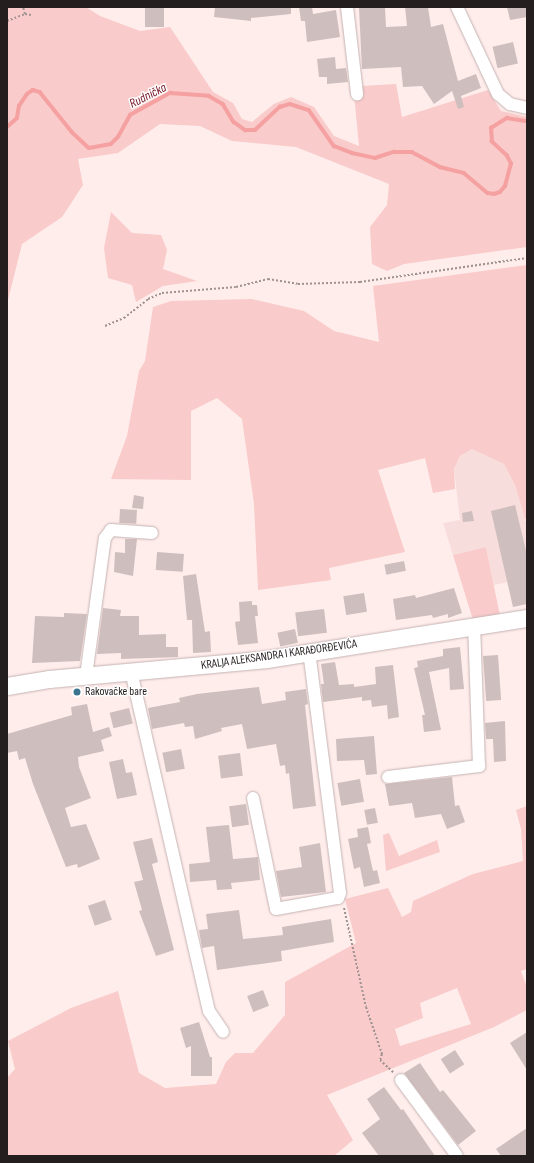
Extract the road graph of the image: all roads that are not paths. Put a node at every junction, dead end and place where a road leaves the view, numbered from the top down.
1 (347, 7) edge
2 (457, 7) edge
3 (357, 94) dead end
4 (527, 108) edge
5 (152, 533) dead end
6 (527, 618) edge
7 (474, 625) junction
8 (309, 651) junction
9 (131, 671) junction
10 (86, 676) junction
11 (7, 686) edge
12 (388, 778) dead end
13 (253, 798) dead end
14 (223, 1032) dead end
15 (401, 1080) road end
16 (457, 1156) edge

1 - 3 street
2 - 4 street
5 - 10 street
6 - 7 street, KRALJA ALEKSANDRA I KARAĐORĐEVIĆA
7 - 8 street, KRALJA ALEKSANDRA I KARAĐORĐEVIĆA
7 - 12 street
8 - 9 street, KRALJA ALEKSANDRA I KARAĐORĐEVIĆA
8 - 13 street
9 - 10 street, KRALJA ALEKSANDRA I KARAĐORĐEVIĆA
9 - 14 street
10 - 11 street, KRALJA ALEKSANDRA I KARAĐORĐEVIĆA
15 - 16 street

